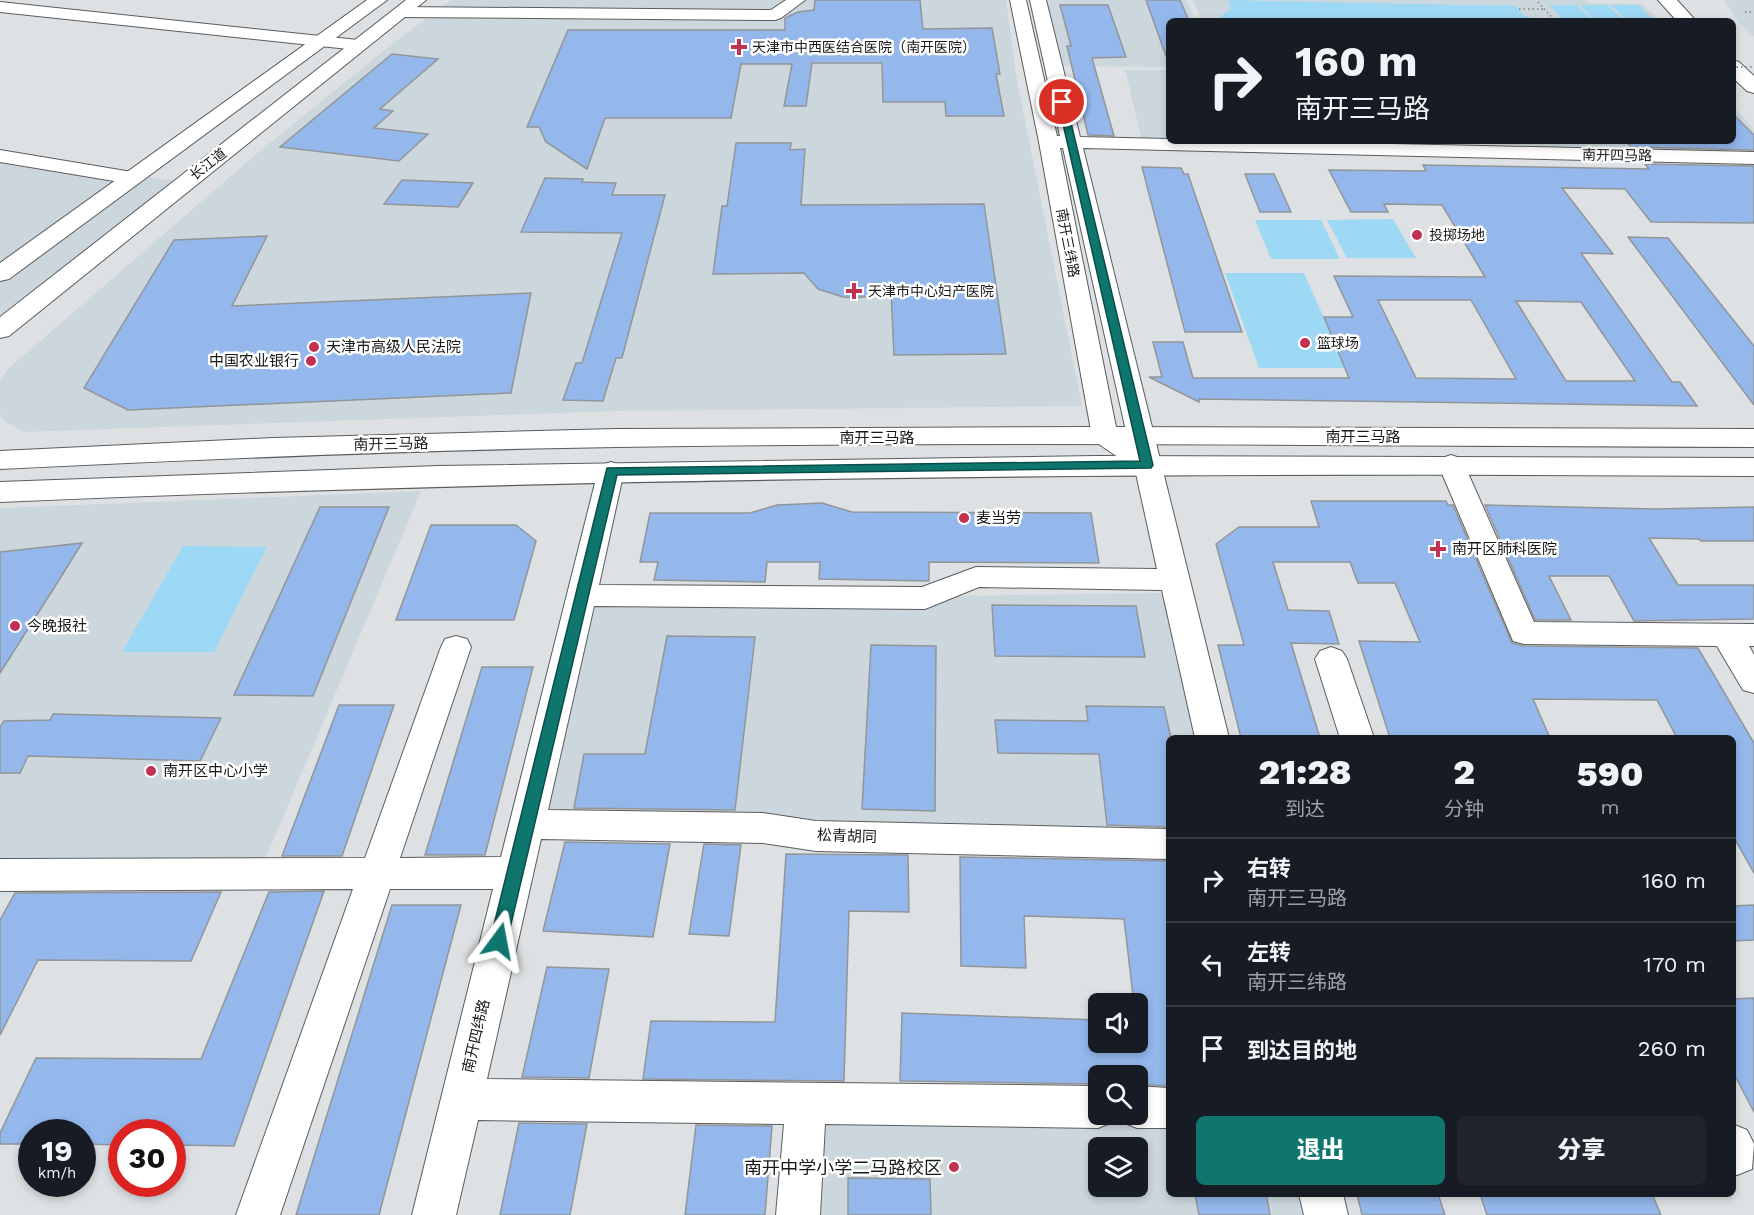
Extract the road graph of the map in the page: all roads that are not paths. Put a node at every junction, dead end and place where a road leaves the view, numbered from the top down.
1 (378, 0) edge
2 (797, 0) edge
3 (1018, 0) edge
4 (1038, 0) edge
5 (1667, 0) edge
6 (409, 6) edge
7 (0, 7) edge
8 (1684, 18) edge
9 (322, 41) junction
10 (358, 45) junction
11 (1742, 62) edge
12 (1754, 87) edge
13 (1048, 142) junction
14 (1072, 143) junction
15 (0, 156) edge
16 (1754, 158) edge
17 (132, 178) junction
18 (0, 274) edge
19 (0, 330) edge
20 (1105, 436) junction
21 (1139, 436) junction
22 (1754, 438) edge
23 (0, 445) edge
24 (68, 458) junction
25 (0, 460) edge
26 (1451, 464) junction
27 (1147, 465) junction
28 (1754, 467) edge
29 (611, 471) junction
30 (5, 492) edge
31 (1174, 580) junction
32 (581, 595) junction
33 (1740, 635) edge
34 (456, 647) dead end
35 (1331, 659) dead end
36 (1754, 681) edge
37 (1211, 735) edge
38 (1356, 735) edge
39 (527, 824) junction
40 (1166, 844) edge
41 (515, 873) junction
42 (377, 874) junction
43 (0, 875) edge
44 (461, 1099) junction
45 (806, 1103) junction
46 (1088, 1107) edge
47 (1148, 1107) edge
48 (1166, 1108) edge
49 (1322, 1197) edge
50 (258, 1215) edge
51 (434, 1215) edge
52 (798, 1215) edge
53 (1326, 1215) edge

1 - 9 main road
2 - 6 street
3 - 13 street, 南开三纬路
4 - 14 street, 南开三纬路
5 - 8 main road
6 - 10 main road, 长江道
7 - 9 street
9 - 10 street
9 - 17 main road
10 - 19 main road, 长江道
11 - 12 main road
13 - 14 street, 南开四马路
13 - 20 street, 南开三纬路
14 - 16 street, 南开四马路
14 - 21 street, 南开三纬路
15 - 17 street
17 - 18 main road
20 - 21 main road, 南开三马路
20 - 24 main road, 南开三马路
20 - 27 street
21 - 22 main road, 南开三马路
21 - 27 street, 南开三纬路
23 - 24 main road
24 - 25 main road, 南开三马路
26 - 27 main road, 南开三马路
26 - 28 main road, 南开三马路
26 - 33 street
27 - 29 main road, 南开三马路
27 - 31 street, 南开三纬路
29 - 30 main road, 南开三马路
29 - 32 street, 南开四纬路
31 - 32 street
31 - 37 street, 南开三纬路
32 - 39 street, 南开四纬路
33 - 36 street
34 - 42 street
35 - 38 street
39 - 40 street, 松青胡同
39 - 41 street, 南开四纬路
41 - 42 street
41 - 44 street, 南开四纬路
42 - 43 street
42 - 50 street
44 - 45 street
44 - 51 street, 南开四纬路
45 - 46 street
45 - 52 street
47 - 48 street
49 - 53 street

